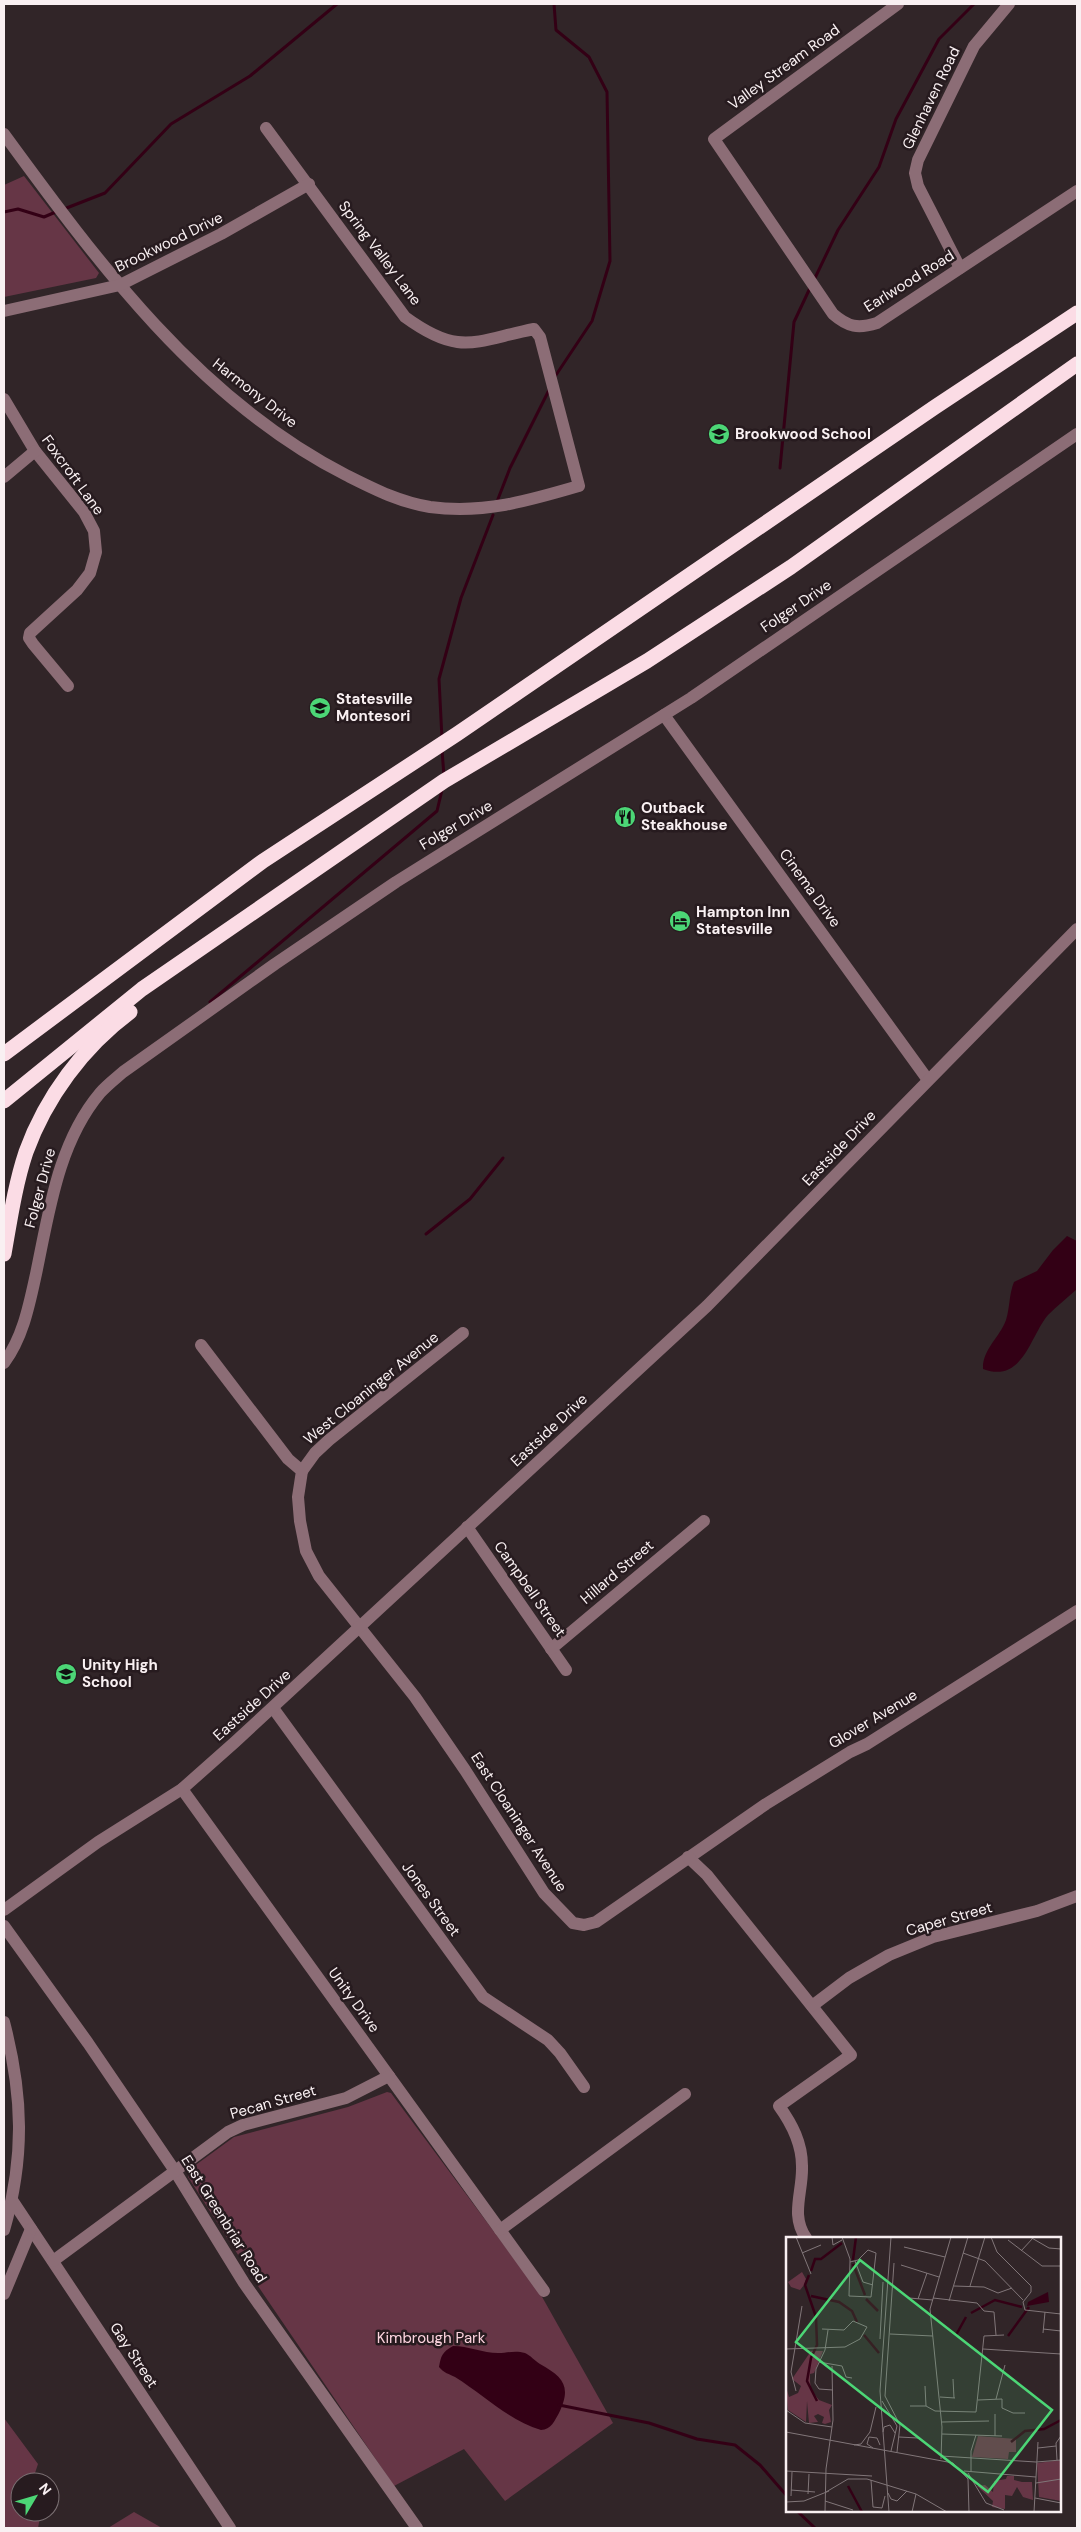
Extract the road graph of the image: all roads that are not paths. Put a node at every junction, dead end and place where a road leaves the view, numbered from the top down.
1 (898, 4) edge
2 (1009, 4) edge
3 (266, 128) dead end
4 (4, 134) edge
5 (714, 139) joint
6 (309, 184) junction
7 (1077, 191) edge
8 (960, 268) junction
9 (120, 285) junction
10 (4, 311) edge
11 (1077, 313) edge
12 (1077, 364) edge
13 (4, 399) edge
14 (1077, 434) edge
15 (36, 452) junction
16 (4, 477) edge
17 (579, 486) joint
18 (68, 686) dead end
19 (664, 715) junction
20 (325, 863) junction
21 (1077, 929) edge
22 (73, 1002) junction
23 (4, 1054) edge
24 (4, 1064) edge
25 (928, 1080) junction
26 (4, 1101) edge
27 (4, 1254) edge
28 (463, 1333) dead end
29 (201, 1345) dead end
30 (4, 1363) edge
31 (302, 1472) junction
32 (704, 1521) dead end
33 (467, 1527) junction
34 (1077, 1611) edge
35 (361, 1628) junction
36 (551, 1649) junction
37 (566, 1670) dead end
38 (273, 1708) junction
39 (182, 1789) junction
40 (688, 1857) junction
41 (1077, 1896) edge
42 (4, 1910) edge
43 (4, 1926) edge
44 (812, 2006) junction
45 (4, 2022) edge
46 (389, 2076) junction
47 (584, 2087) dead end
48 (685, 2094) dead end
49 (175, 2171) junction
50 (12, 2200) junction
51 (31, 2228) junction
52 (4, 2230) edge
53 (500, 2230) junction
54 (805, 2237) edge
55 (52, 2261) junction
56 (544, 2291) dead end
57 (4, 2294) edge
58 (230, 2528) edge
59 (417, 2528) edge

1 - 5 street, Valley Stream Road
2 - 8 street, Glenhaven Road
3 - 6 street
4 - 9 street, Harmony Drive
5 - 8 street, Earlwood Road
6 - 9 street, Brookwood Drive
6 - 17 street, Spring Valley Lane
7 - 8 street, Earlwood Road
9 - 10 street, Brookwood Drive
9 - 17 street, Harmony Drive
11 - 22 highway
12 - 20 highway
13 - 15 street, Foxcroft Lane
14 - 19 street, Folger Drive
15 - 16 street
15 - 18 street, Foxcroft Lane
19 - 25 street, Cinema Drive
19 - 30 street, Folger Drive
20 - 26 highway
20 - 27 highway
21 - 25 street, Eastside Drive
22 - 23 highway
22 - 24 highway
25 - 33 street, Eastside Drive
28 - 31 street, West Cloaninger Avenue
29 - 31 street
31 - 35 street, East Cloaninger Avenue
32 - 36 street, Hillard Street
33 - 35 street, Eastside Drive
33 - 36 street, Campbell Street
34 - 40 street, Glover Avenue
35 - 38 street, Eastside Drive
35 - 40 street, East Cloaninger Avenue
36 - 37 street, Campbell Street
38 - 39 street, Eastside Drive
38 - 47 street, Jones Street
39 - 42 street, Eastside Drive
39 - 46 street, Unity Drive
40 - 44 street
41 - 44 street, Caper Street
43 - 49 street, East Greenbriar Road
44 - 54 street
45 - 50 street
46 - 49 street, Pecan Street
46 - 53 street, Unity Drive
48 - 53 street
49 - 55 street, Pecan Street
49 - 59 street, East Greenbriar Road
50 - 51 street, Gay Street
50 - 52 street
51 - 55 street, Gay Street
51 - 57 street
53 - 56 street, Unity Drive
55 - 58 street, Gay Street

